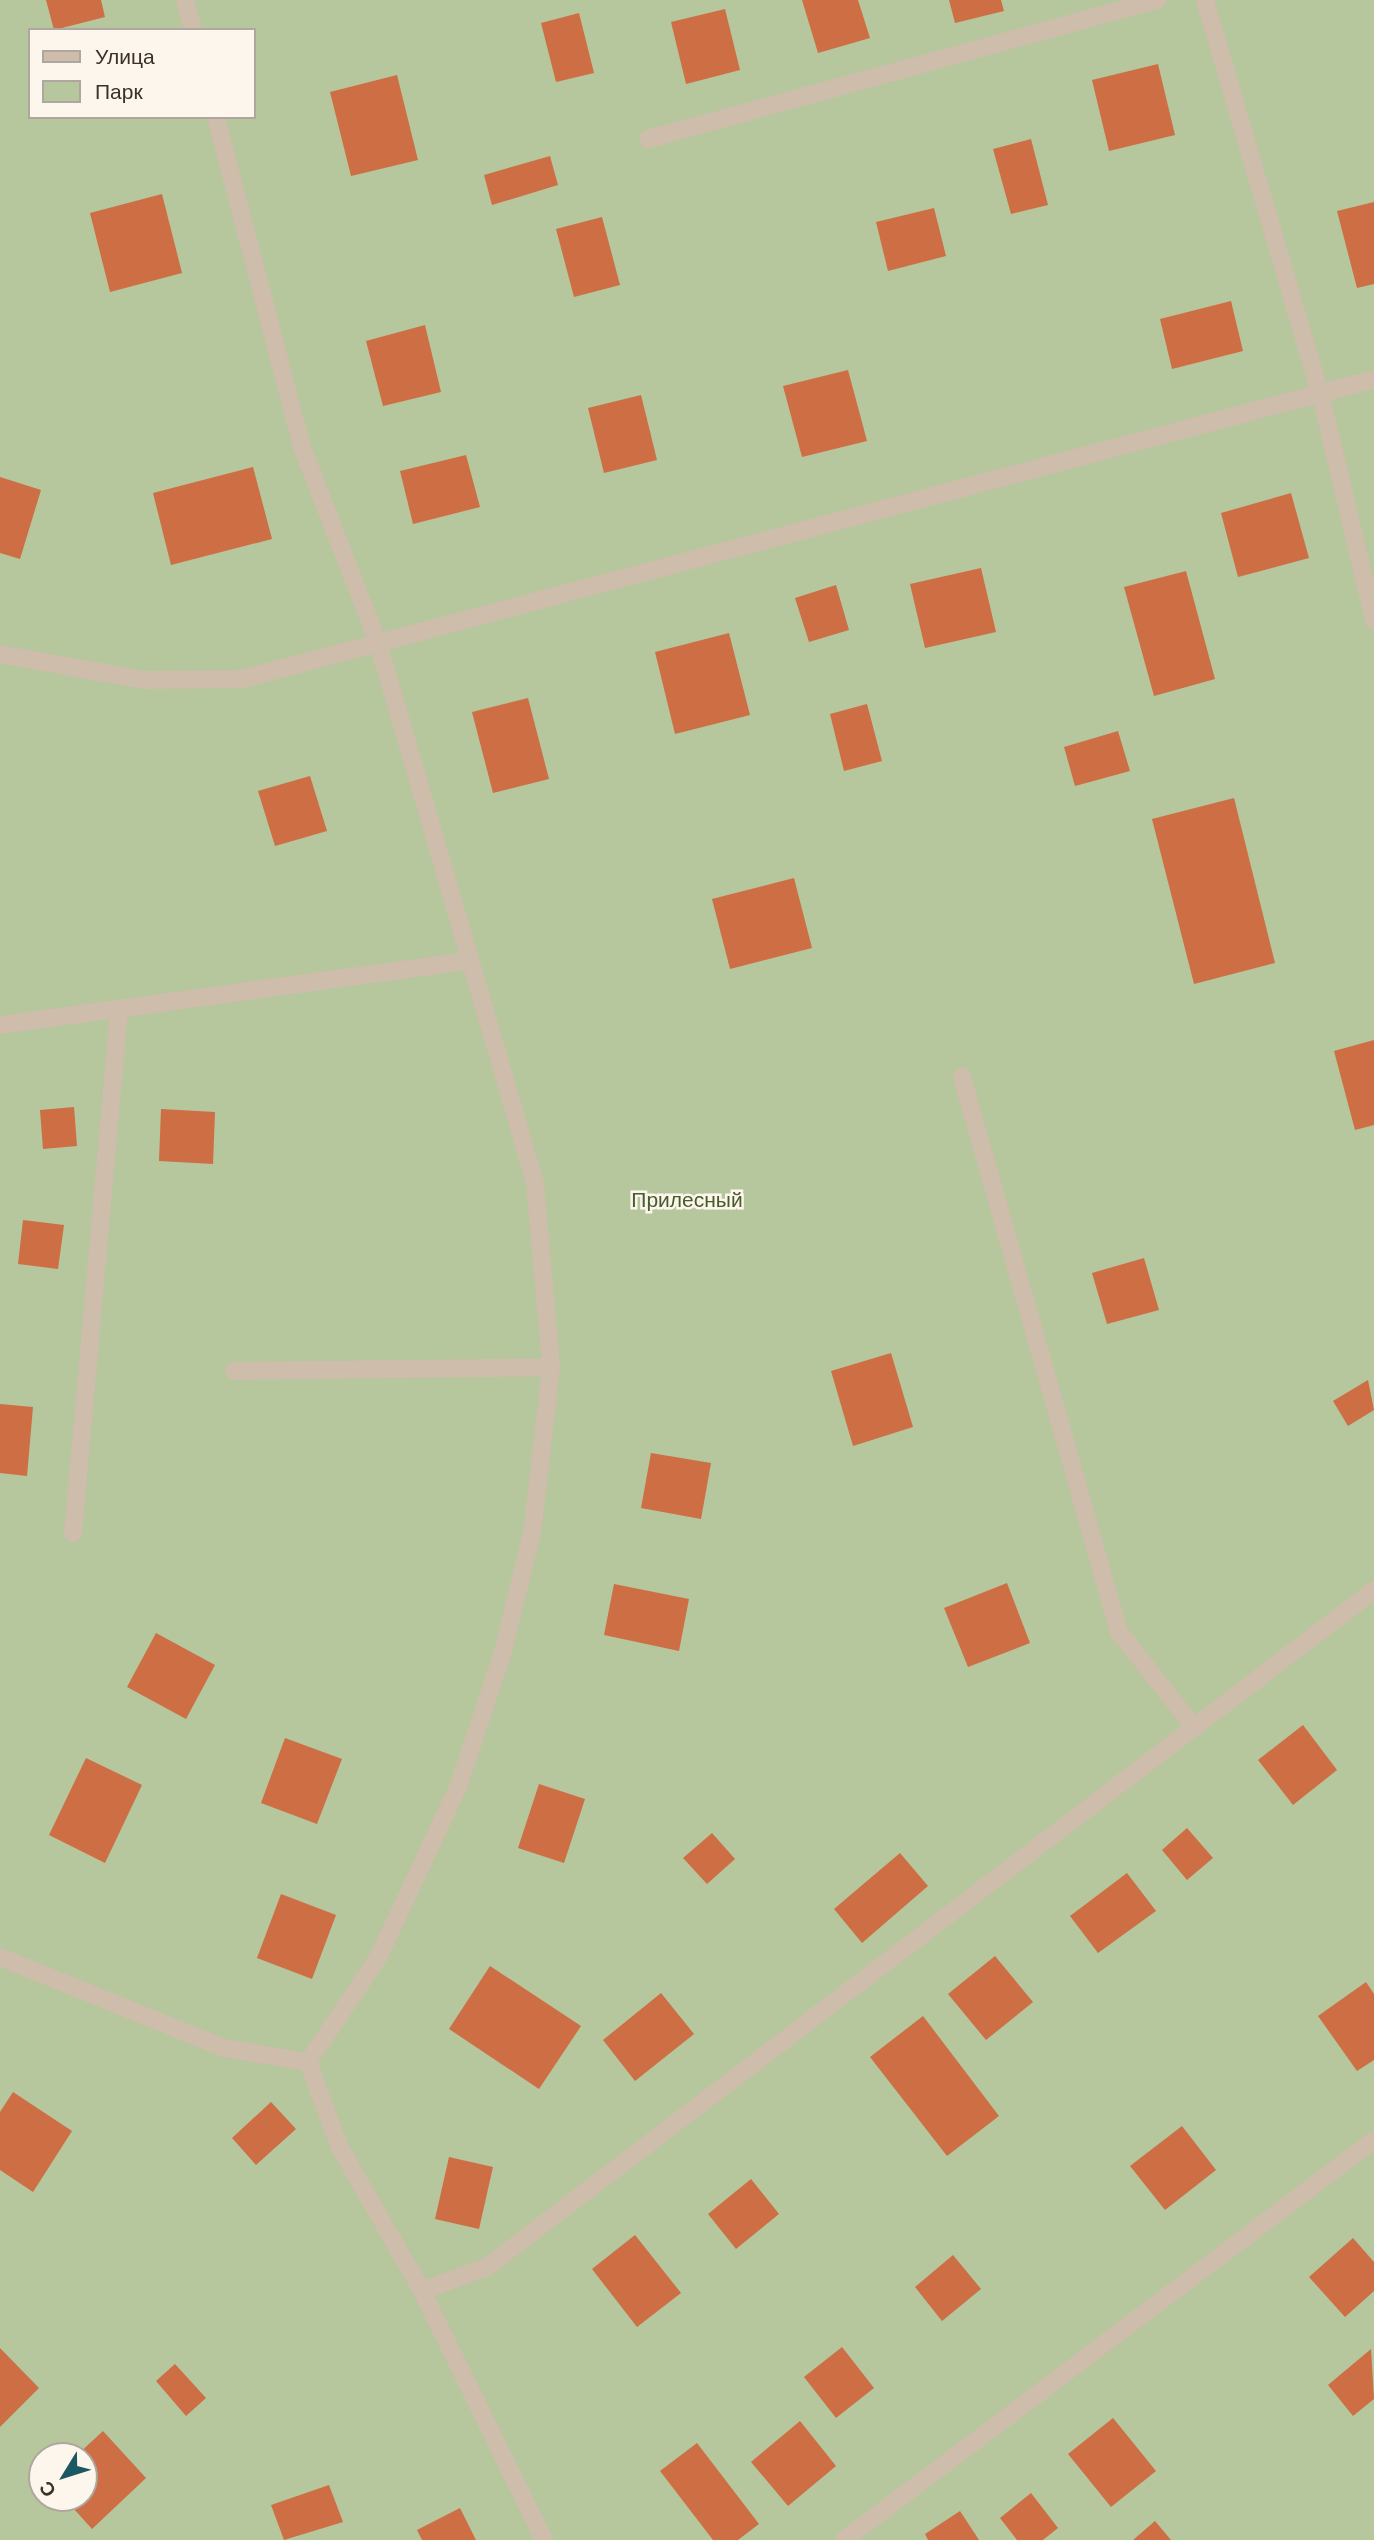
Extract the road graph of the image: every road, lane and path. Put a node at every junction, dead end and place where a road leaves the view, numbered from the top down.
1 (185, 0) edge
2 (1157, 0) edge
3 (1205, 0) edge
4 (192, 28) edge
5 (217, 119) edge
6 (648, 139) dead end
7 (1374, 379) edge
8 (1320, 392) junction
9 (1374, 621) edge
10 (379, 646) junction
11 (0, 654) edge
12 (467, 961) junction
13 (119, 1010) junction
14 (0, 1025) edge
15 (962, 1077) dead end
16 (551, 1367) junction
17 (234, 1371) dead end
18 (73, 1533) dead end
19 (1374, 1590) edge
20 (1194, 1727) junction
21 (0, 1957) edge
22 (308, 2062) junction
23 (1374, 2140) edge
24 (422, 2291) junction
25 (544, 2540) edge
26 (844, 2540) edge

1 - 4 street
2 - 6 street
3 - 8 street
5 - 10 street
7 - 8 street
8 - 9 street
8 - 10 street
10 - 11 street
10 - 12 street
12 - 13 street
12 - 16 street
13 - 14 street
13 - 18 street
15 - 20 street
16 - 17 street
16 - 22 street
19 - 20 street
20 - 24 street
21 - 22 street
22 - 24 street
23 - 26 street
24 - 25 street

